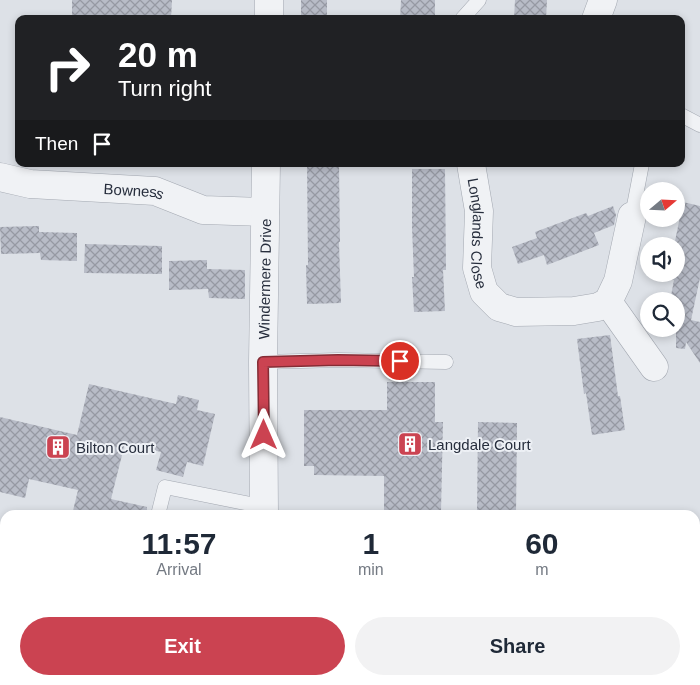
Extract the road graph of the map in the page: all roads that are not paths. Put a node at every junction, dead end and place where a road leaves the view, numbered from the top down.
1 (269, 0) edge
2 (479, 0) edge
3 (603, 0) edge
4 (269, 15) edge
5 (466, 15) edge
6 (597, 15) edge
7 (685, 117) edge
8 (700, 125) edge
9 (266, 167) edge
10 (472, 167) edge
11 (641, 167) edge
12 (0, 177) edge
13 (265, 212) junction
14 (632, 216) joint
15 (608, 302) junction
16 (263, 362) junction
17 (446, 362) dead end
18 (654, 367) dead end
19 (159, 510) edge
20 (260, 510) edge
21 (264, 510) edge

1 - 4 street
2 - 5 lane
3 - 6 street
7 - 8 lane
9 - 13 street, Windermere Drive
10 - 15 street, Longlands Close
11 - 14 lane
12 - 13 street, Bowness
13 - 16 street, Windermere Drive
14 - 15 street
15 - 18 street
16 - 17 lane
16 - 21 street, Windermere Drive
19 - 20 lane

